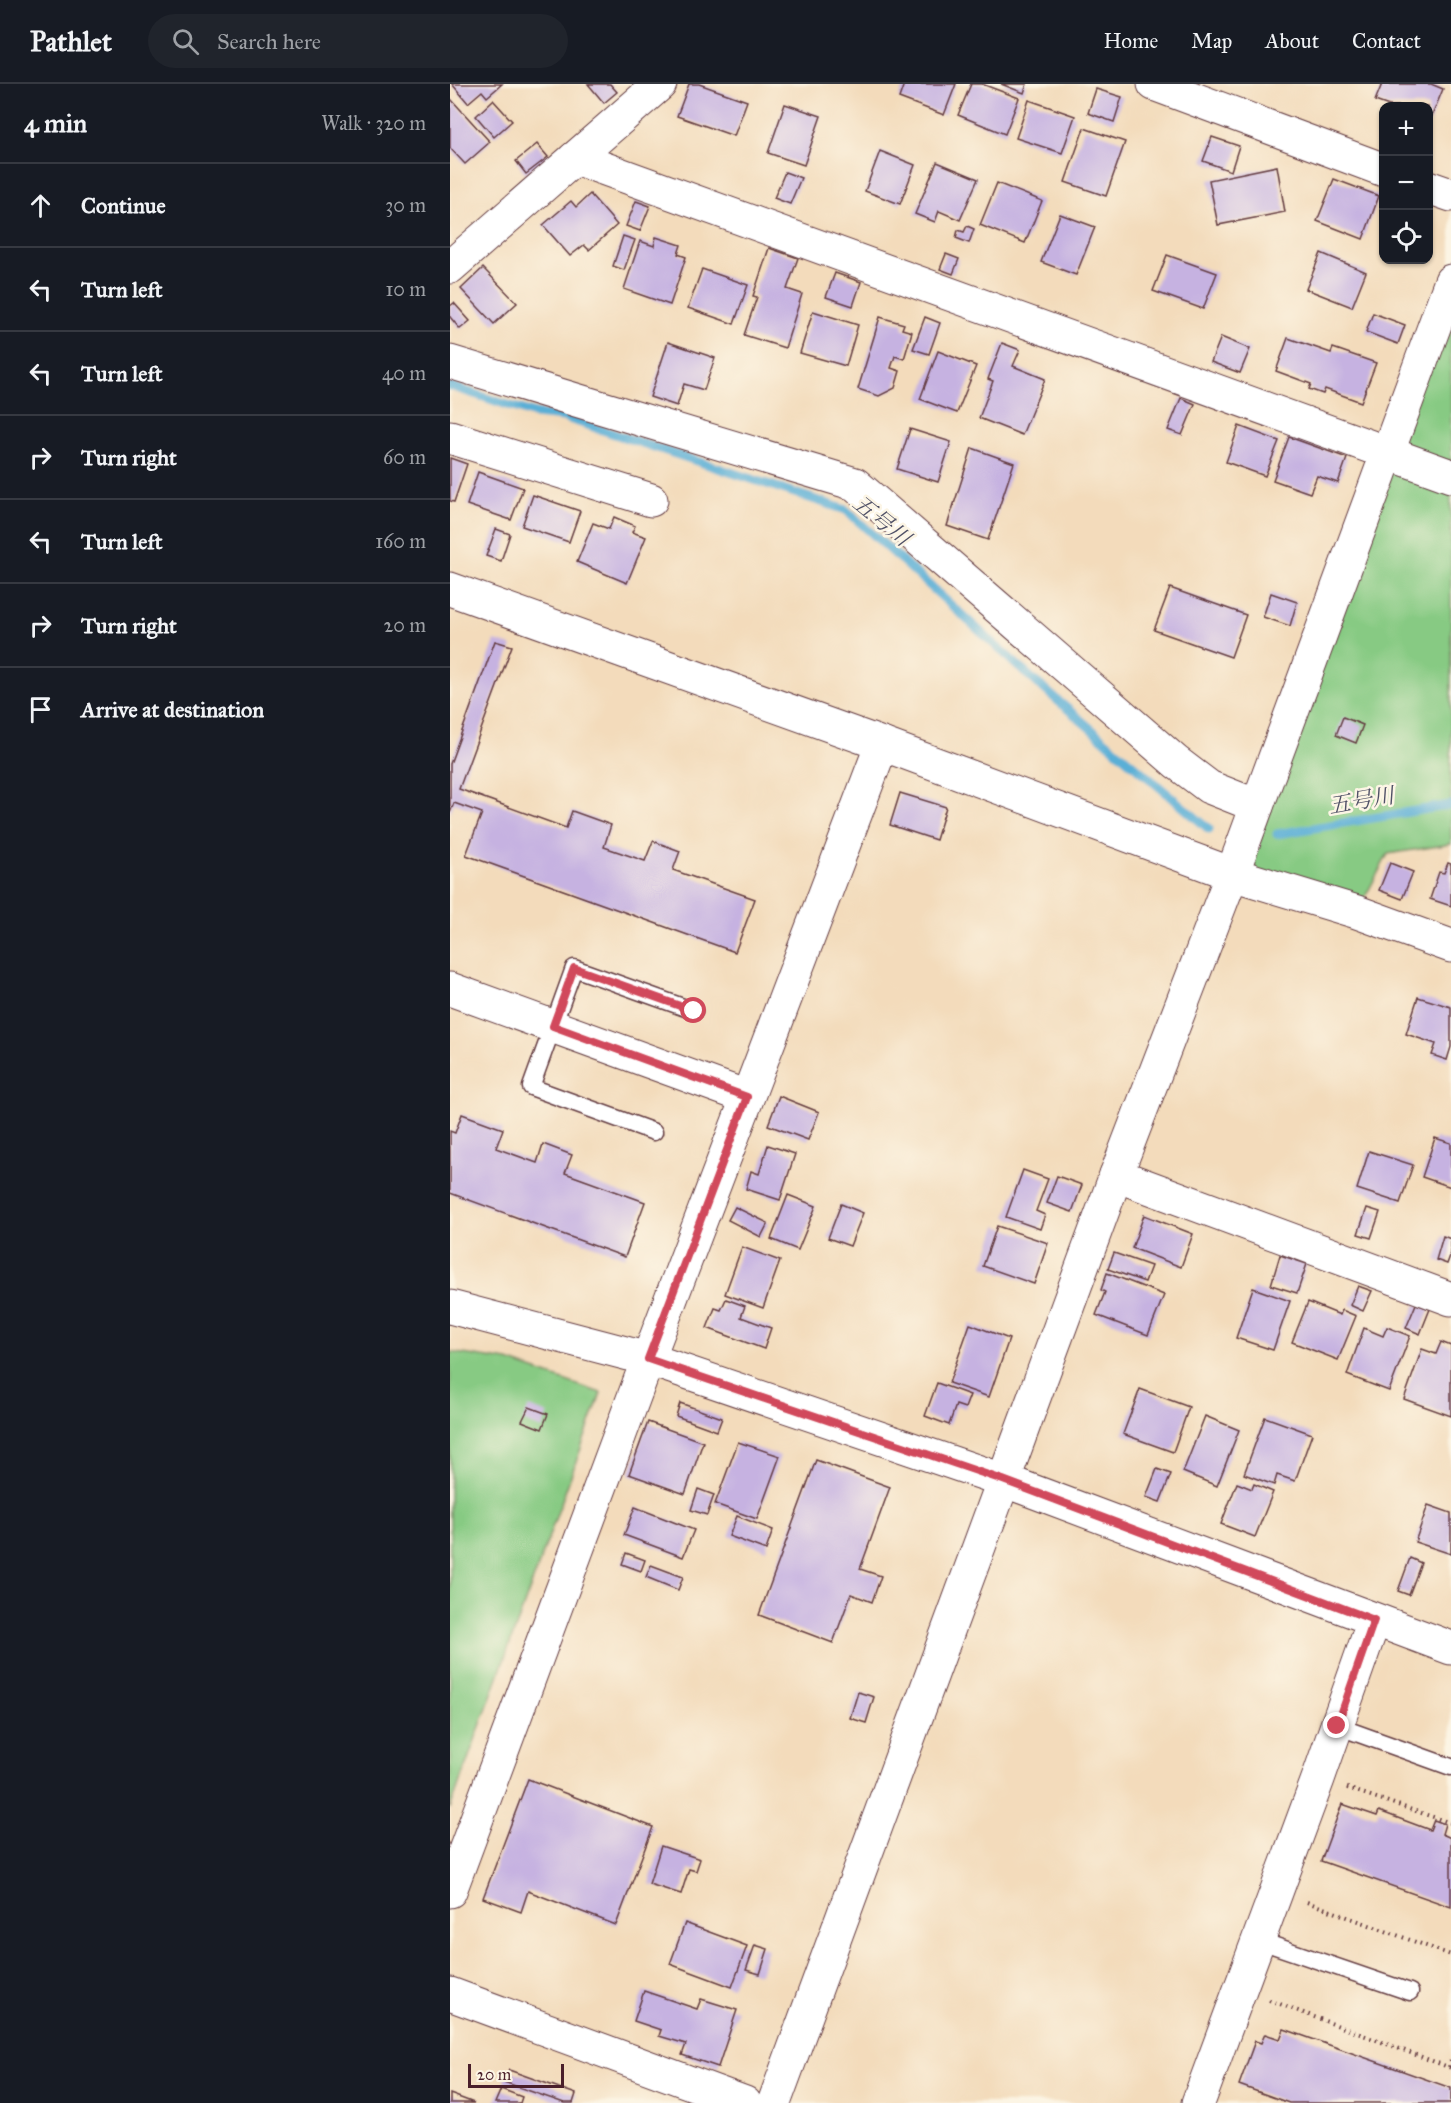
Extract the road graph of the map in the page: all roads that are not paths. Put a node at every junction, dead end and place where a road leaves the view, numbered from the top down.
1 (660, 84) edge
2 (1154, 84) edge
3 (575, 158) junction
4 (1379, 168) edge
5 (1433, 188) edge
6 (1451, 195) edge
7 (450, 267) edge
8 (1451, 281) edge
9 (450, 362) edge
10 (450, 437) edge
11 (1389, 453) junction
12 (1451, 476) edge
13 (651, 500) dead end
14 (450, 589) edge
15 (882, 744) junction
16 (1257, 806) junction
17 (1232, 874) junction
18 (1451, 946) edge
19 (450, 989) edge
20 (694, 1011) dead end
21 (553, 1026) junction
22 (747, 1097) junction
23 (654, 1132) dead end
24 (1116, 1175) junction
25 (1451, 1299) edge
26 (450, 1307) edge
27 (648, 1359) junction
28 (1003, 1480) junction
29 (1374, 1620) junction
30 (1451, 1648) edge
31 (1337, 1726) junction
32 (1451, 1767) edge
33 (450, 1891) edge
34 (1258, 1940) junction
35 (1410, 1992) dead end
36 (450, 1994) edge
37 (745, 2103) edge
38 (774, 2103) edge
39 (1198, 2103) edge

1 - 3 street
2 - 4 street
3 - 7 street
3 - 11 street
5 - 6 street
8 - 11 street
9 - 16 street
10 - 13 street
11 - 12 street
11 - 16 street
14 - 15 street
15 - 17 street
15 - 22 street
16 - 17 street
17 - 18 street
17 - 24 street
19 - 21 street
20 - 21 lane
21 - 22 street
21 - 23 lane
22 - 27 street
24 - 25 street
24 - 28 street
26 - 27 street
27 - 28 street
27 - 33 street
28 - 29 street
28 - 38 street
29 - 30 street
29 - 31 street
31 - 32 lane
31 - 34 street
34 - 35 lane
34 - 39 street
36 - 37 street

